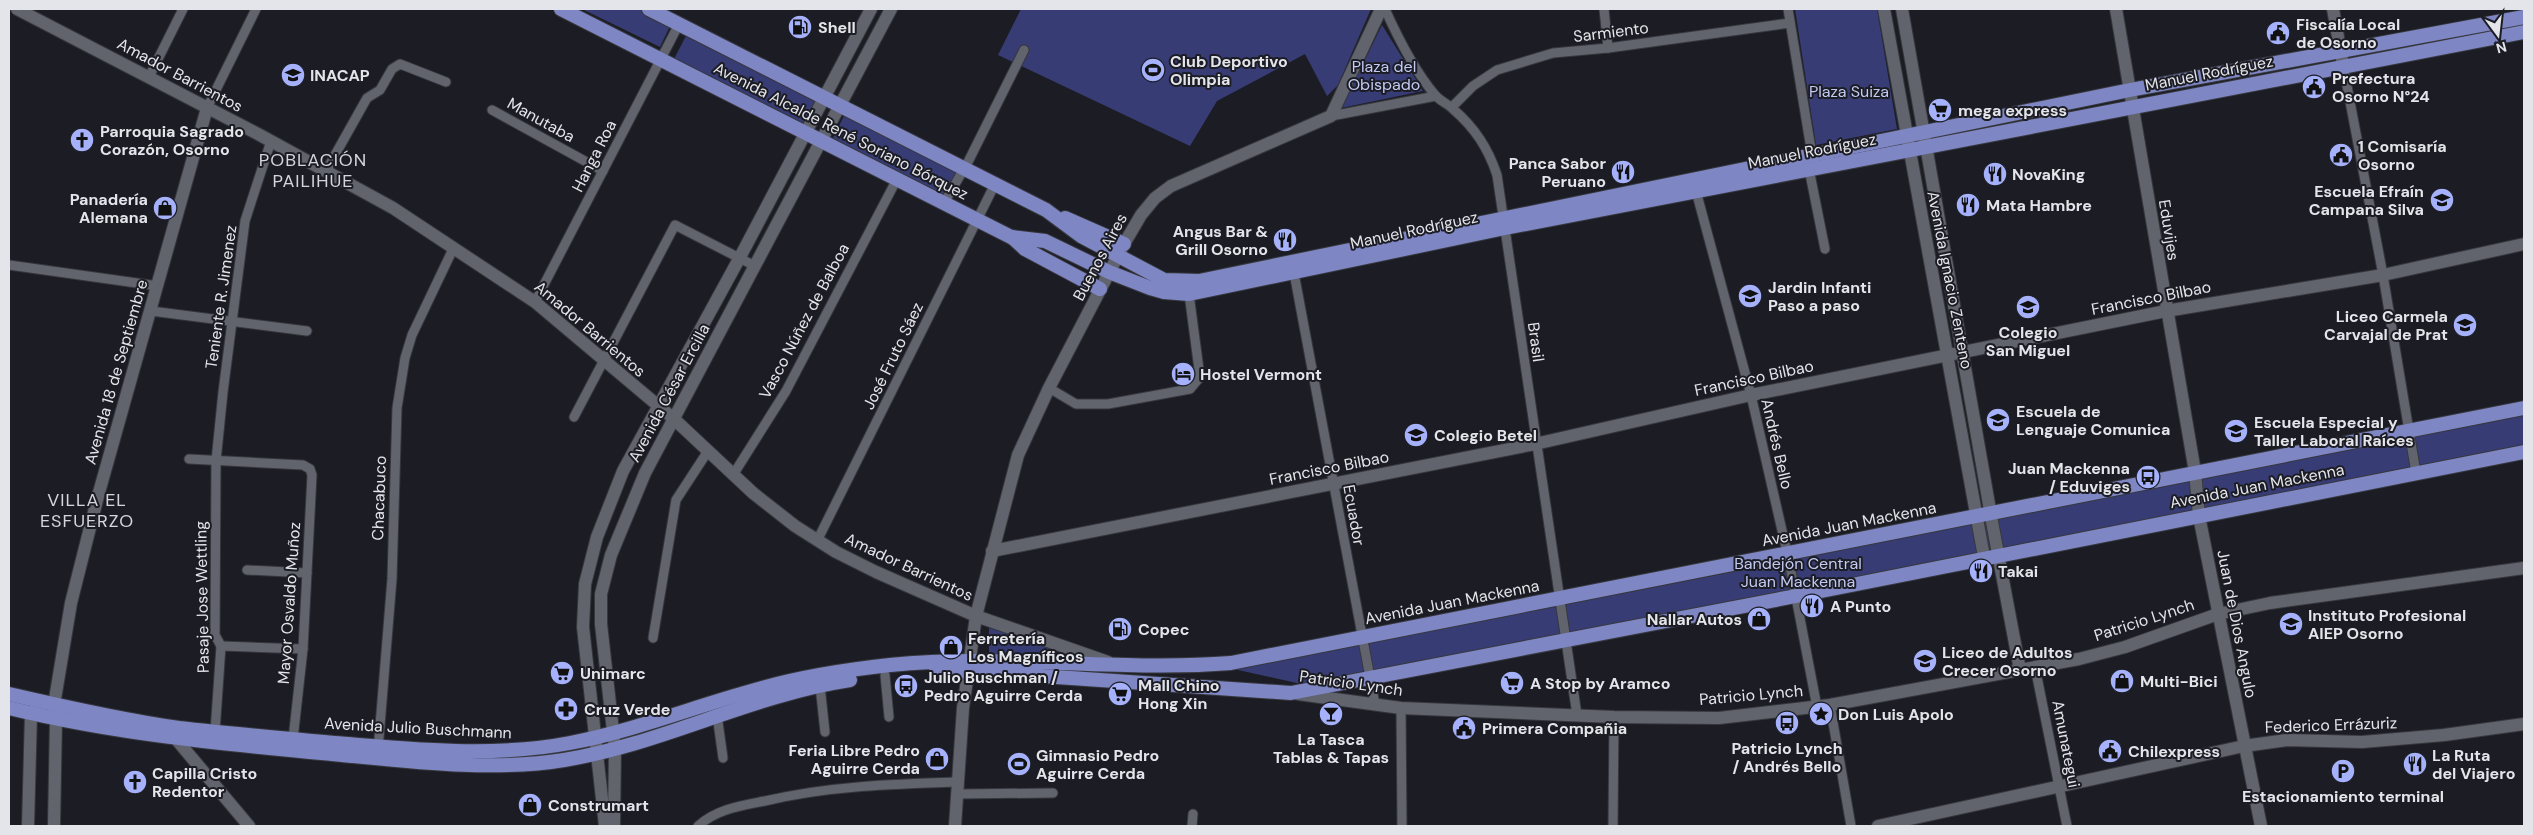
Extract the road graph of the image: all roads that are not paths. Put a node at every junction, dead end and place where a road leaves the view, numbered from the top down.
1 (17, 9) edge
2 (183, 9) edge
3 (256, 9) edge
4 (561, 9) edge
5 (649, 9) edge
6 (871, 9) edge
7 (891, 9) edge
8 (1383, 9) edge
9 (1604, 9) edge
10 (1788, 9) edge
11 (1884, 9) edge
12 (1902, 9) edge
13 (2116, 9) edge
14 (2333, 9) edge
15 (673, 17) edge
16 (2524, 17) edge
17 (1790, 22) junction
18 (2524, 32) edge
19 (1608, 48) junction
20 (1024, 50) dead end
21 (2342, 58) junction
22 (660, 59) junction
23 (149, 77) junction
24 (446, 82) dead end
25 (2130, 90) junction
26 (1436, 96) junction
27 (824, 98) junction
28 (840, 106) junction
29 (2133, 106) junction
30 (1452, 107) junction
31 (207, 108) junction
32 (492, 110) dead end
33 (1331, 116) junction
34 (806, 133) junction
35 (1925, 139) junction
36 (271, 141) junction
37 (822, 141) junction
38 (1907, 143) junction
39 (1812, 155) junction
40 (964, 169) junction
41 (1809, 169) junction
42 (326, 171) junction
43 (603, 171) junction
44 (897, 179) junction
45 (994, 184) junction
46 (1696, 191) junction
47 (944, 203) junction
48 (977, 220) junction
49 (1503, 223) junction
50 (1011, 237) junction
51 (2524, 244) edge
52 (453, 249) junction
53 (1826, 249) dead end
54 (1120, 250) junction
55 (739, 259) junction
56 (9, 264) edge
57 (755, 266) junction
58 (1109, 272) junction
59 (1294, 273) junction
60 (2383, 275) junction
61 (158, 286) junction
62 (1100, 289) junction
63 (1189, 294) junction
64 (535, 302) junction
65 (151, 311) junction
66 (2166, 311) junction
67 (232, 321) junction
68 (308, 331) dead end
69 (1963, 352) junction
70 (1948, 356) junction
71 (606, 360) junction
72 (1049, 388) junction
73 (1750, 394) junction
74 (659, 408) junction
75 (2524, 408) edge
76 (574, 417) dead end
77 (674, 419) junction
78 (2409, 431) junction
79 (1535, 444) junction
80 (708, 451) junction
81 (2524, 452) edge
82 (189, 459) dead end
83 (216, 461) junction
84 (2195, 472) junction
85 (2416, 473) junction
86 (733, 475) junction
87 (1333, 484) junction
88 (610, 501) junction
89 (629, 508) junction
90 (1991, 513) junction
91 (1977, 516) junction
92 (2199, 516) junction
93 (818, 541) junction
94 (992, 551) junction
95 (1787, 554) junction
96 (1991, 556) junction
97 (2524, 568) edge
98 (246, 570) dead end
99 (307, 573) junction
100 (585, 584) junction
101 (600, 594) junction
102 (1796, 596) junction
103 (1559, 599) junction
104 (2218, 614) junction
105 (976, 616) junction
106 (652, 638) dead end
107 (1361, 638) junction
108 (1565, 640) junction
109 (221, 646) junction
110 (303, 649) junction
111 (586, 659) junction
112 (967, 664) junction
113 (605, 665) junction
114 (1120, 665) junction
115 (2035, 668) junction
116 (2020, 670) junction
117 (885, 675) junction
118 (1369, 678) junction
119 (820, 686) junction
120 (1290, 692) junction
121 (9, 694) edge
122 (1375, 704) junction
123 (1824, 706) junction
124 (9, 708) edge
125 (1401, 708) junction
126 (55, 711) junction
127 (31, 713) junction
128 (717, 715) junction
129 (1577, 715) junction
130 (889, 717) dead end
131 (1614, 717) junction
132 (2524, 724) edge
133 (215, 732) junction
134 (825, 732) dead end
135 (176, 733) junction
136 (613, 734) junction
137 (596, 738) junction
138 (293, 739) junction
139 (2244, 746) junction
140 (615, 749) junction
141 (378, 752) junction
142 (598, 753) junction
143 (723, 758) dead end
144 (2058, 787) junction
145 (957, 788) junction
146 (1053, 793) dead end
147 (1193, 814) dead end
148 (28, 826) edge
149 (54, 826) edge
150 (249, 826) edge
151 (605, 826) edge
152 (614, 826) edge
153 (698, 826) edge
154 (955, 826) edge
155 (1192, 826) edge
156 (1402, 826) edge
157 (1613, 826) edge
158 (1851, 826) edge
159 (1878, 826) edge
160 (2067, 826) edge
161 (2261, 826) edge

1 - 23 street, Amador Barrientos
2 - 23 street
3 - 31 street
4 - 22 main road, Avenida Alcalde René Soriano Bórquez
5 - 15 main road, Avenida Alcalde René Soriano Bórquez
6 - 27 street, Avenida César Ercilla
7 - 28 street, Avenida César Ercilla
8 - 26 street, Brasil
8 - 33 street
9 - 19 street
10 - 17 street
11 - 38 street, Avenida Ignacio Zenteno
12 - 35 street, Avenida Ignacio Zenteno
13 - 25 street, Eduvijes
14 - 21 street
15 - 22 street, Hanga Roa
15 - 27 main road, Avenida Alcalde René Soriano Bórquez
16 - 21 main road, Manuel Rodríguez
17 - 19 street, Sarmiento
17 - 39 street
18 - 21 main road, Manuel Rodríguez
19 - 30 street, Sarmiento
20 - 40 street
21 - 25 main road, Manuel Rodríguez
21 - 29 main road, Manuel Rodríguez
21 - 60 street
22 - 34 main road, Avenida Alcalde René Soriano Bórquez
22 - 43 street, Hanga Roa
23 - 31 street, Amador Barrientos
24 - 42 street
25 - 29 street, Eduvijes
25 - 35 main road, Manuel Rodríguez
26 - 30 street, Brasil
26 - 33 street, Buenos Aires
27 - 28 main road, Avenida Alcalde René Soriano Bórquez
27 - 34 street, Avenida César Ercilla
28 - 37 street, Avenida César Ercilla
28 - 40 main road, Avenida Alcalde René Soriano Bórquez
29 - 35 main road, Manuel Rodríguez
29 - 66 street, Eduvijes
30 - 49 street, Brasil
31 - 36 street, Amador Barrientos
31 - 61 street, Avenida 18 de Septiembre
32 - 43 street, Manutaba
33 - 54 street, Buenos Aires
34 - 37 main road, Avenida Alcalde René Soriano Bórquez
34 - 55 street, Avenida César Ercilla
35 - 38 main road, Manuel Rodríguez
35 - 69 street, Avenida Ignacio Zenteno
36 - 42 street, Amador Barrientos
36 - 67 street, Teniente R. Jimenez
37 - 44 main road, Avenida Alcalde René Soriano Bórquez
37 - 57 street, Avenida César Ercilla
38 - 39 main road, Manuel Rodríguez
38 - 41 main road, Manuel Rodríguez
38 - 70 street, Avenida Ignacio Zenteno
39 - 49 main road, Manuel Rodríguez
40 - 45 main road, Avenida Alcalde René Soriano Bórquez
40 - 47 street
41 - 46 main road, Manuel Rodríguez
41 - 53 street
42 - 52 street, Amador Barrientos
43 - 64 street, Hanga Roa
44 - 47 main road, Avenida Alcalde René Soriano Bórquez
44 - 86 street, Vasco Núñez de Balboa
45 - 48 street, José Fruto Sáez
45 - 54 main road, Avenida Alcalde René Soriano Bórquez
46 - 49 main road, Manuel Rodríguez
46 - 73 street, Andrés Bello
47 - 48 main road, Avenida Alcalde René Soriano Bórquez
48 - 50 main road, Avenida Alcalde René Soriano Bórquez
48 - 93 street, José Fruto Sáez
49 - 54 main road, Manuel Rodríguez
49 - 59 main road, Manuel Rodríguez
49 - 79 street, Brasil
50 - 58 main road, Avenida Alcalde René Soriano Bórquez
50 - 62 main road
51 - 60 street, Francisco Bilbao
52 - 64 street, Amador Barrientos
52 - 141 street, Chacabuco
54 - 58 street, Buenos Aires
55 - 57 street
55 - 71 street
55 - 74 street, Avenida César Ercilla
56 - 61 street
57 - 77 street, Avenida César Ercilla
58 - 62 street, Buenos Aires
58 - 63 main road, Manuel Rodríguez
59 - 63 main road, Manuel Rodríguez
59 - 87 street, Ecuador
60 - 66 street, Francisco Bilbao
60 - 78 street
61 - 65 street, Avenida 18 de Septiembre
62 - 72 street, Buenos Aires
63 - 72 street
64 - 71 street, Amador Barrientos
65 - 67 street
65 - 126 street, Avenida 18 de Septiembre
66 - 69 street, Francisco Bilbao
66 - 84 street, Eduvijes
67 - 68 street
67 - 83 street, Teniente R. Jimenez
69 - 70 street, Francisco Bilbao
69 - 90 street, Avenida Ignacio Zenteno
70 - 73 street, Francisco Bilbao
70 - 91 street, Avenida Ignacio Zenteno
71 - 74 street, Amador Barrientos
71 - 76 street
72 - 94 street, Buenos Aires
73 - 79 street, Francisco Bilbao
73 - 95 street, Andrés Bello
74 - 77 street, Amador Barrientos
74 - 88 street, Avenida César Ercilla
75 - 78 main road, Avenida Juan Mackenna
77 - 80 street, Amador Barrientos
77 - 89 street, Avenida César Ercilla
78 - 84 main road, Avenida Juan Mackenna
78 - 85 street
79 - 87 street, Francisco Bilbao
79 - 103 street, Brasil
80 - 86 street, Amador Barrientos
80 - 106 street
81 - 85 main road, Avenida Juan Mackenna
82 - 83 street
83 - 99 street, Mayor Osvaldo Muñoz
83 - 109 street, Pasaje Jose Wettling
84 - 90 main road, Avenida Juan Mackenna
84 - 92 street, Eduvijes
85 - 92 main road, Avenida Juan Mackenna
86 - 93 street, Amador Barrientos
87 - 94 street, Francisco Bilbao
87 - 107 street, Ecuador
88 - 89 street
88 - 100 street, Avenida César Ercilla
89 - 101 street, Avenida César Ercilla
90 - 91 main road, Avenida Juan Mackenna
90 - 96 street, Avenida Ignacio Zenteno
91 - 95 main road, Avenida Juan Mackenna
91 - 96 street, Avenida Ignacio Zenteno
92 - 96 main road, Avenida Juan Mackenna
92 - 104 street, Juan de Dios Angulo
93 - 105 street, Amador Barrientos
94 - 105 street, Buenos Aires
95 - 102 street, Andrés Bello
95 - 103 main road, Avenida Juan Mackenna
96 - 102 main road, Avenida Juan Mackenna
96 - 116 street
97 - 104 street, Patricio Lynch
98 - 99 street
99 - 110 street, Mayor Osvaldo Muñoz
100 - 101 street
100 - 111 street, Avenida César Ercilla
101 - 113 street, Avenida César Ercilla
102 - 108 main road, Avenida Juan Mackenna
102 - 123 street, Andrés Bello
103 - 107 main road, Avenida Juan Mackenna
103 - 108 street, Brasil
104 - 115 street, Patricio Lynch
104 - 139 street, Juan de Dios Angulo
105 - 112 street, Buenos Aires
105 - 114 street, Avenida Juan Mackenna
107 - 114 main road, Avenida Juan Mackenna
107 - 118 street, Ecuador
108 - 118 main road, Avenida Juan Mackenna
108 - 129 street, Brasil
109 - 110 street
109 - 133 street, Pasaje Jose Wettling
110 - 138 street, Mayor Osvaldo Muñoz
111 - 113 street
111 - 137 street, Avenida César Ercilla
112 - 114 main road, Avenida Juan Mackenna
112 - 117 main road, Avenida Julio Buschmann
112 - 120 main road, Patricio Lynch
112 - 136 main road, Avenida Julio Buschmann
112 - 145 street, Buenos Aires
113 - 136 street, Avenida César Ercilla
115 - 116 street, Patricio Lynch
115 - 144 street, Amunategui
116 - 123 street, Patricio Lynch
117 - 119 main road, Avenida Julio Buschmann
117 - 130 street
118 - 120 main road, Avenida Juan Mackenna
118 - 122 street, Ecuador
119 - 128 main road, Avenida Julio Buschmann
119 - 134 street
120 - 122 street, Patricio Lynch
121 - 126 main road, Avenida Julio Buschmann
122 - 125 street, Patricio Lynch
123 - 131 street, Patricio Lynch
123 - 158 street, Andrés Bello
124 - 127 main road, Avenida Julio Buschmann
125 - 129 street, Patricio Lynch
125 - 156 street
126 - 127 main road, Avenida Julio Buschmann
126 - 135 main road, Avenida Julio Buschmann
126 - 149 street, Avenida 18 de Septiembre
127 - 148 street
128 - 140 main road, Avenida Julio Buschmann
128 - 143 street
129 - 131 street, Patricio Lynch
131 - 157 street
132 - 139 street, Federico Errázuriz
133 - 135 main road, Avenida Julio Buschmann
133 - 138 main road, Avenida Julio Buschmann
135 - 141 main road, Avenida Julio Buschmann
135 - 150 street
136 - 137 main road, Avenida Julio Buschmann
136 - 140 street, Avenida César Ercilla
137 - 141 main road, Avenida Julio Buschmann
137 - 142 street, Avenida César Ercilla
138 - 141 main road, Avenida Julio Buschmann
139 - 144 street, Federico Errázuriz
139 - 161 street, Juan de Dios Angulo
140 - 142 main road, Avenida Julio Buschmann
140 - 152 street, Avenida César Ercilla
141 - 142 main road, Avenida Julio Buschmann
142 - 151 street, Avenida César Ercilla
144 - 159 street, Federico Errázuriz
144 - 160 street, Amunategui
145 - 146 street
145 - 153 street
145 - 154 street, Buenos Aires
147 - 155 street

